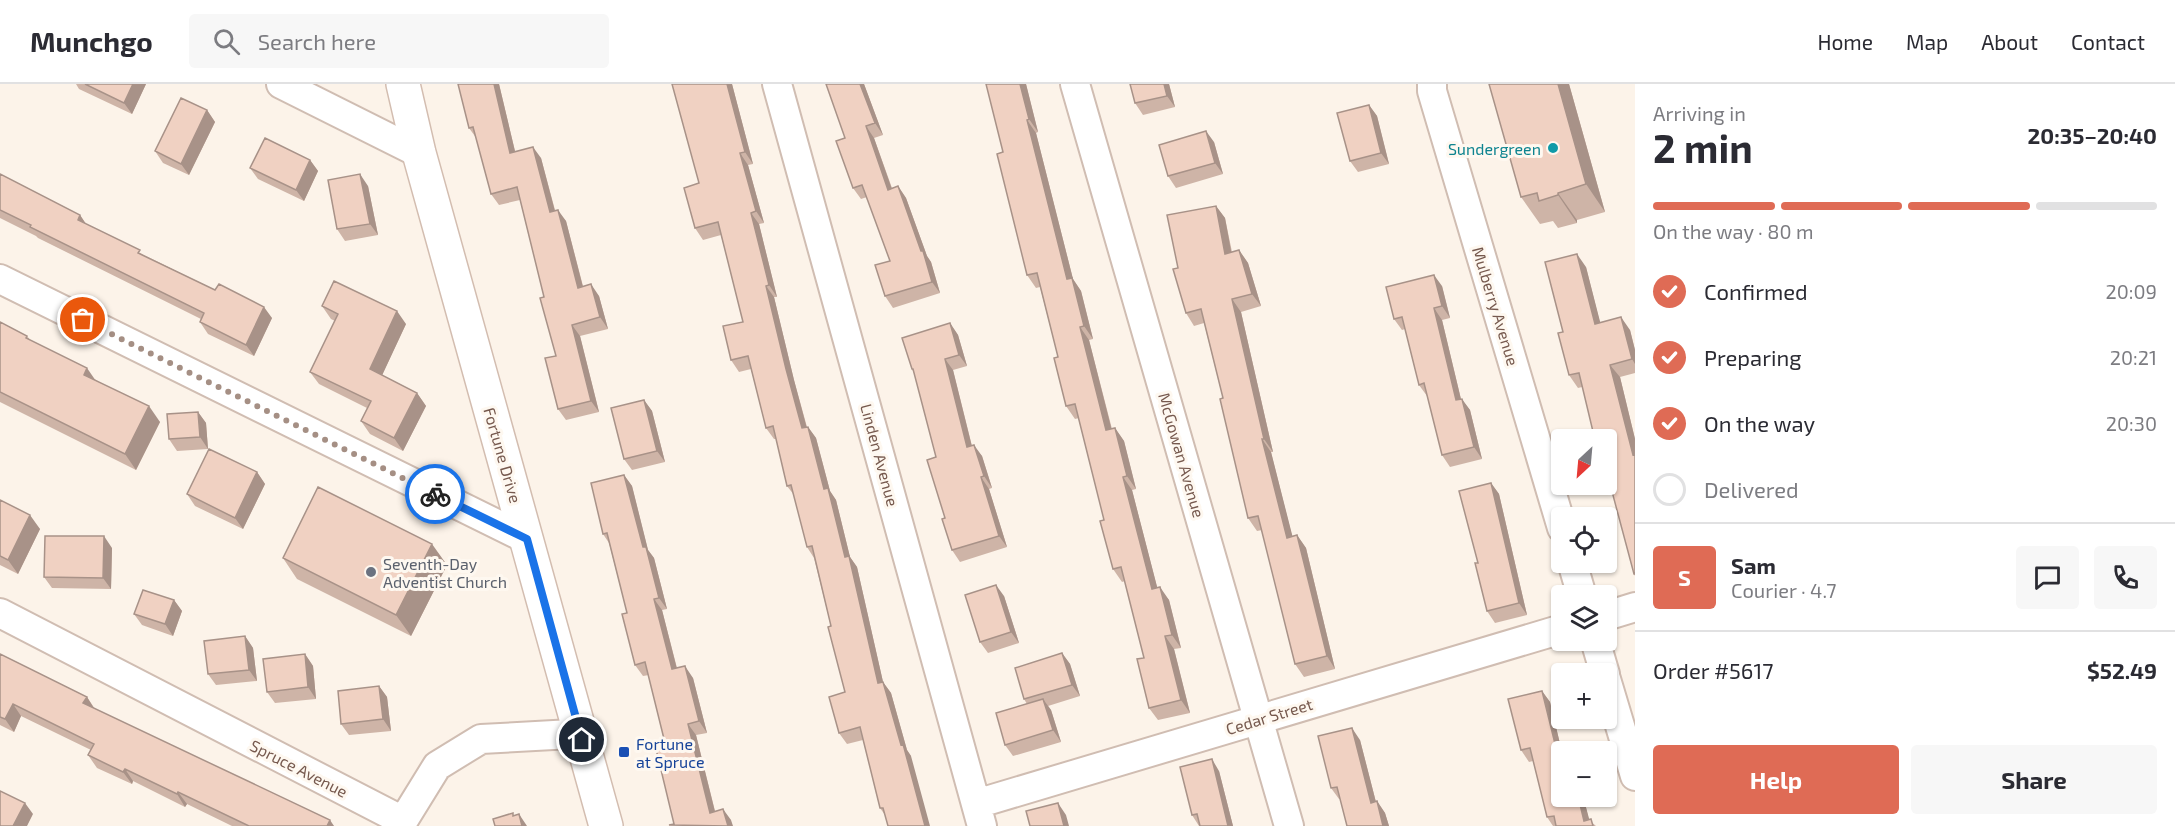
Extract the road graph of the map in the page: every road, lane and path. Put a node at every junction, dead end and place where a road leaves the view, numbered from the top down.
1 (281, 84) edge
2 (403, 84) edge
3 (777, 84) edge
4 (1075, 84) edge
5 (1432, 84) edge
6 (419, 153) junction
7 (0, 279) edge
8 (1556, 507) edge
9 (527, 539) junction
10 (1635, 607) edge
11 (0, 613) edge
12 (1617, 613) edge
13 (1551, 632) edge
14 (1617, 716) edge
15 (1258, 720) junction
16 (582, 740) junction
17 (1635, 776) edge
18 (979, 815) edge
19 (606, 826) edge
20 (1289, 826) edge

1 - 6 street
2 - 6 main road, Fortune Drive
3 - 18 street, Linden Avenue
4 - 15 street, McGowan Avenue
5 - 8 street, Mulberry Avenue
6 - 9 main road, Fortune Drive
7 - 9 street
9 - 16 main road, Fortune Drive
10 - 12 street
11 - 16 street, Spruce Avenue
13 - 15 street, Cedar Street
14 - 17 street
15 - 18 street, Cedar Street
15 - 20 street, McGowan Avenue
16 - 19 main road, Fortune Drive

